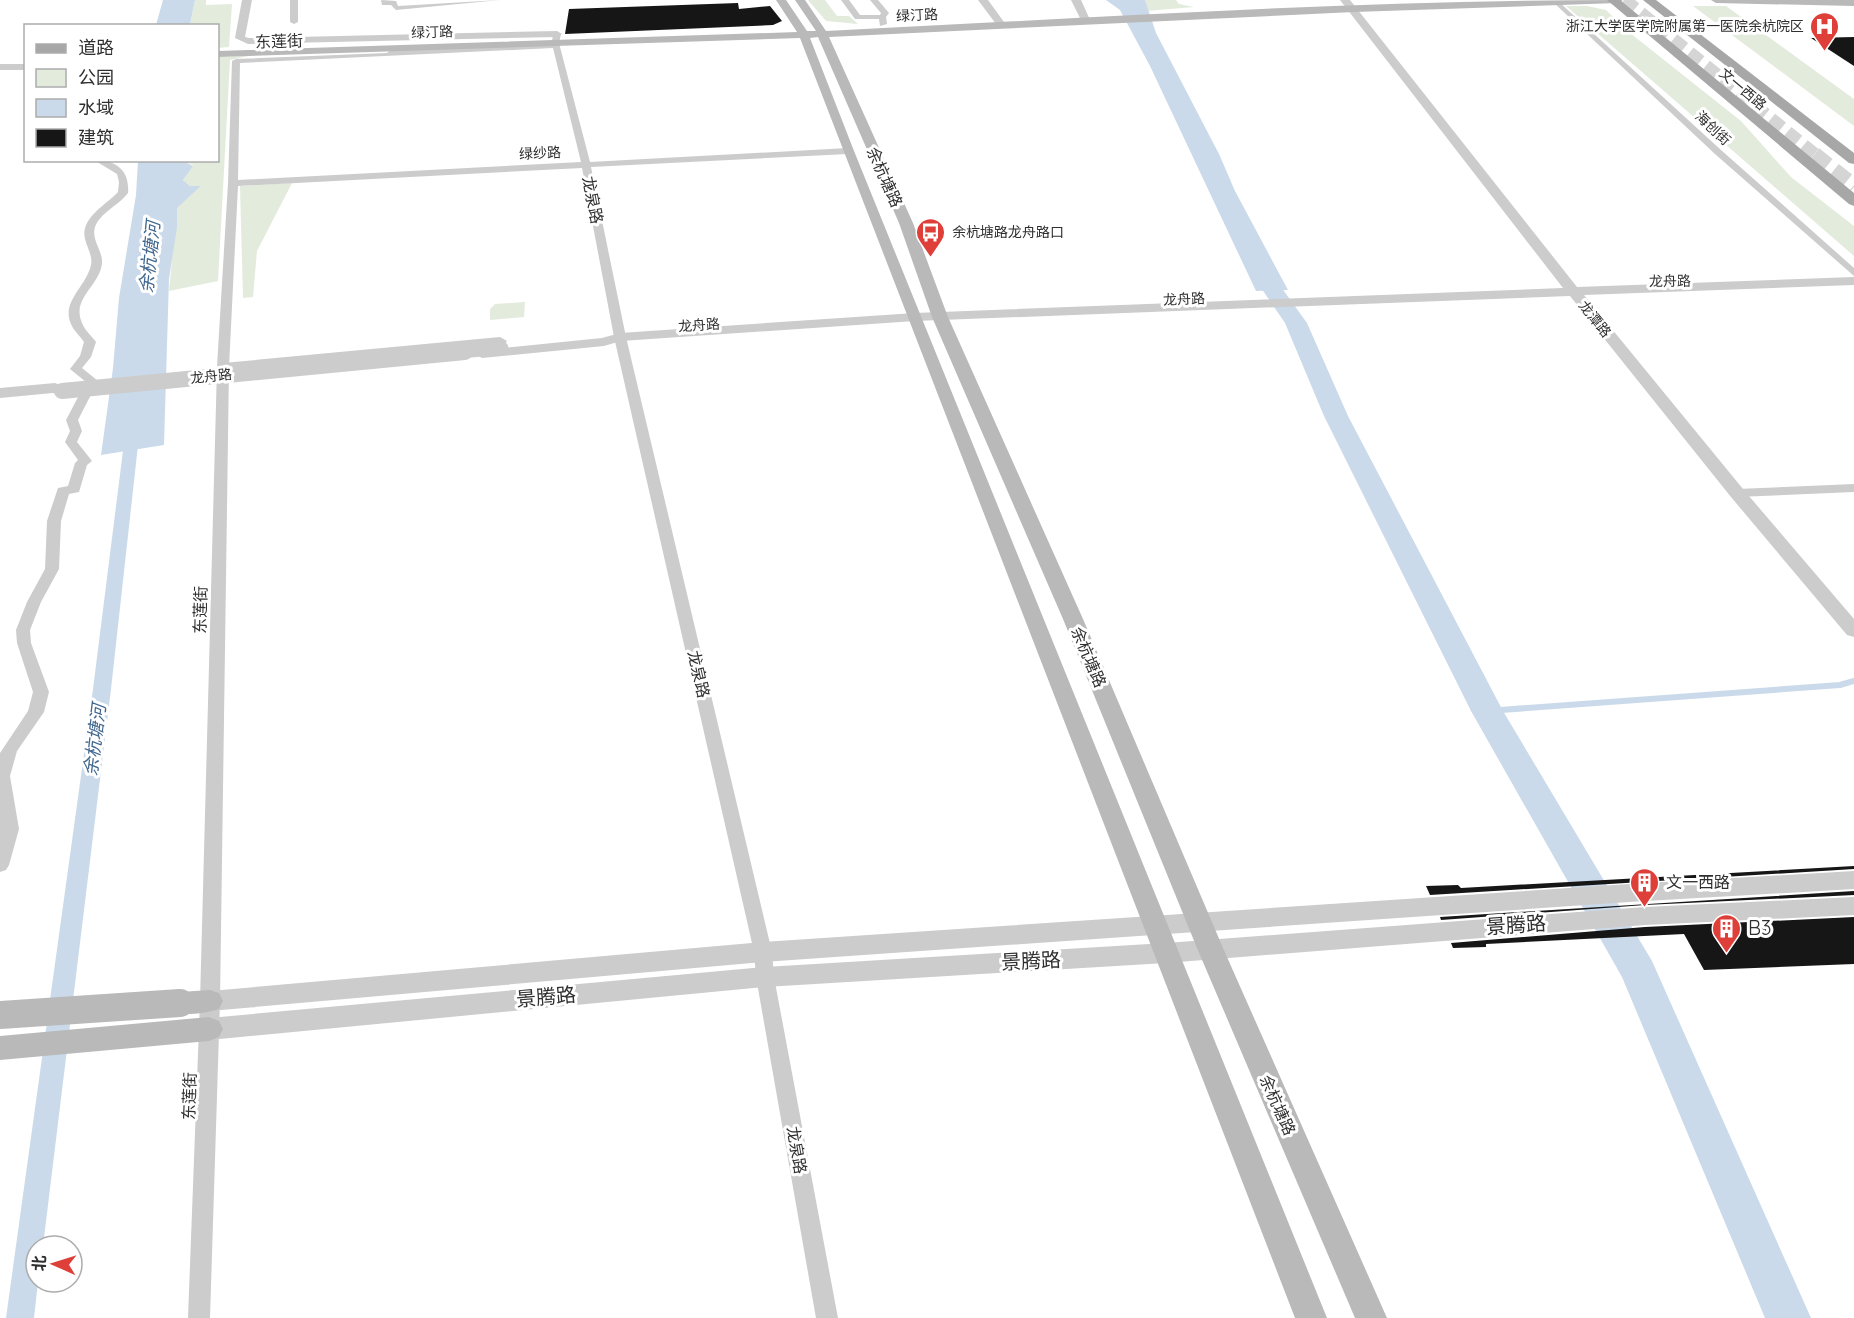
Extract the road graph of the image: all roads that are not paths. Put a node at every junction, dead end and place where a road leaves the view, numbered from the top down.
1 (247, 0) edge
2 (294, 0) edge
3 (385, 0) edge
4 (496, 0) edge
5 (781, 0) edge
6 (800, 0) edge
7 (845, 0) edge
8 (888, 0) edge
9 (983, 0) edge
10 (1076, 0) edge
11 (1084, 0) edge
12 (1492, 0) edge
13 (1615, 0) edge
14 (1649, 0) edge
15 (1716, 0) edge
16 (875, 1) edge
17 (1556, 2) junction
18 (1854, 3) edge
19 (1350, 5) edge
20 (1088, 20) junction
21 (294, 21) dead end
22 (882, 22) junction
23 (999, 22) junction
24 (812, 32) junction
25 (555, 41) junction
26 (1665, 43) junction
27 (1704, 43) junction
28 (394, 50) junction
29 (219, 52) edge
30 (219, 52) edge
31 (0, 65) edge
32 (24, 65) edge
33 (848, 151) junction
34 (1854, 160) edge
35 (101, 162) edge
36 (586, 164) junction
37 (233, 183) junction
38 (1854, 201) edge
39 (1854, 273) edge
40 (1854, 281) edge
41 (1569, 287) junction
42 (938, 313) junction
43 (913, 314) junction
44 (619, 334) junction
45 (514, 346) junction
46 (223, 373) junction
47 (62, 391) junction
48 (0, 393) edge
49 (0, 400) edge
50 (1854, 488) edge
51 (1737, 493) junction
52 (1854, 631) edge
53 (0, 865) edge
54 (1854, 880) edge
55 (1854, 906) edge
56 (1199, 921) junction
57 (1156, 927) junction
58 (1210, 948) junction
59 (763, 952) junction
60 (1166, 953) junction
61 (765, 977) junction
62 (210, 1001) junction
63 (0, 1015) edge
64 (209, 1029) junction
65 (0, 1048) edge
66 (199, 1318) edge
67 (827, 1318) edge
68 (1311, 1318) edge
69 (1371, 1318) edge

1 - 25 street, 东莲街
2 - 21 street
3 - 4 street
5 - 24 main road, 余杭塘路
6 - 24 main road, 余杭塘路
7 - 22 street
8 - 16 street
9 - 23 street
10 - 20 street
11 - 20 street
12 - 19 main road, 绿汀路
13 - 17 main road, 绿汀路
13 - 26 main road, 文一西路
14 - 27 main road
15 - 18 main road
16 - 22 street
17 - 19 main road, 绿汀路
17 - 39 street, 海创街
19 - 20 main road, 绿汀路
19 - 41 street, 龙潭路
20 - 23 main road, 绿汀路
20 - 24 main road, 绿汀路
22 - 23 main road, 绿汀路
22 - 24 main road, 绿汀路
24 - 25 main road, 绿汀路
24 - 33 main road, 余杭塘路
24 - 42 main road, 余杭塘路
25 - 28 main road, 绿汀路
25 - 29 main road, 绿汀路
25 - 36 street, 龙泉路
26 - 27 main road
26 - 38 main road, 文一西路
27 - 34 main road
28 - 30 main road, 绿汀路
28 - 37 street, 东莲街
31 - 32 street
33 - 36 street, 绿纱路
33 - 43 main road, 余杭塘路
35 - 53 street
36 - 37 street, 绿纱路
36 - 44 street, 龙泉路
37 - 46 street, 东莲街
39 - 41 street, 龙舟路
40 - 41 street, 龙舟路
41 - 42 street, 龙舟路
41 - 51 street, 龙潭路
42 - 43 street, 龙舟路
42 - 56 main road, 余杭塘路
43 - 44 street, 龙舟路
43 - 57 main road, 余杭塘路
44 - 45 street, 龙舟路
44 - 59 street, 龙泉路
45 - 46 street, 龙舟路
45 - 47 street, 龙舟路, bridge
46 - 62 street, 东莲街
47 - 48 street
47 - 49 street
50 - 51 street
51 - 52 street, 龙潭路
54 - 56 street, 景腾路
55 - 58 street, 景腾路
56 - 57 street, 景腾路
56 - 58 main road, 余杭塘路
57 - 59 street, 景腾路
57 - 60 main road, 余杭塘路
58 - 60 street, 景腾路
58 - 69 main road, 余杭塘路
59 - 61 street, 龙泉路
59 - 62 street, 景腾路
60 - 61 street, 景腾路
60 - 68 main road, 余杭塘路
61 - 64 street, 景腾路
61 - 67 street, 龙泉路
62 - 63 main road, bridge
62 - 64 street, 东莲街
64 - 65 main road
64 - 66 street, 东莲街

